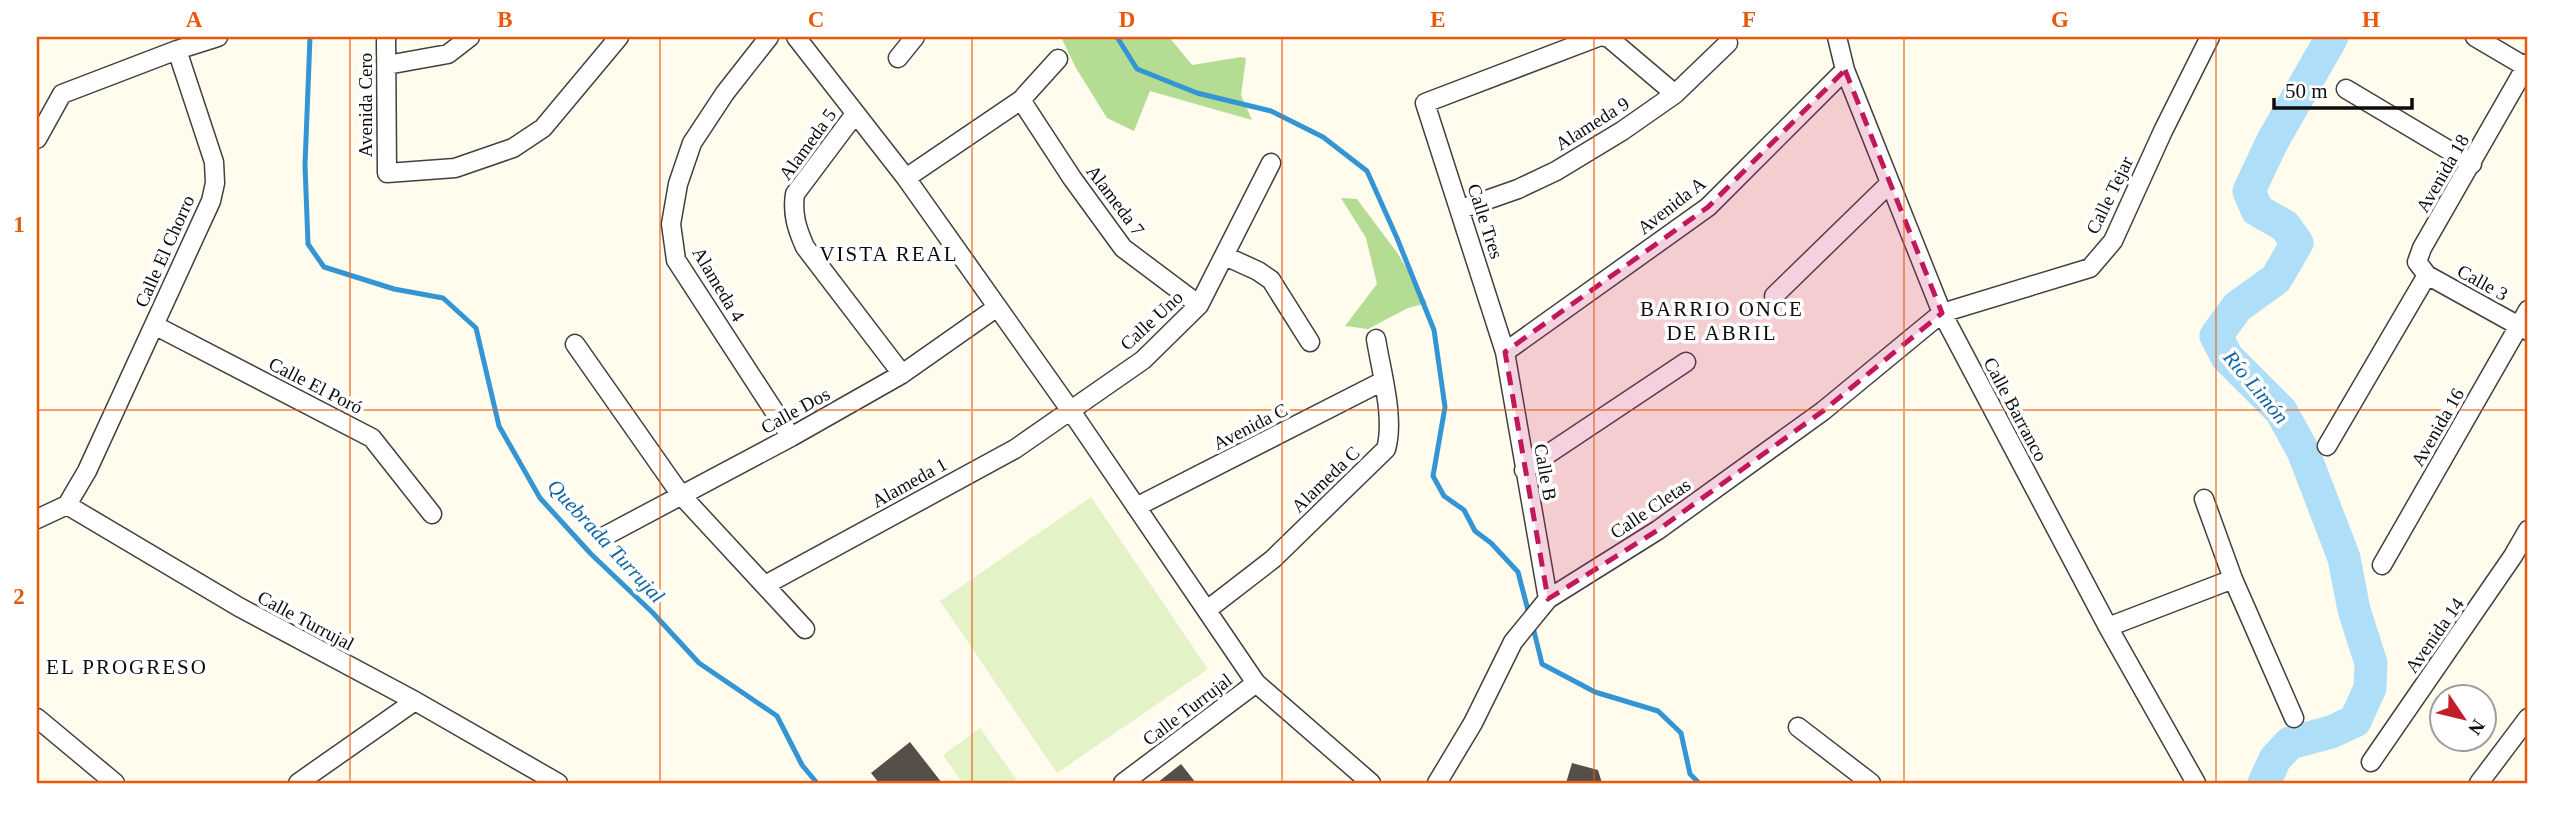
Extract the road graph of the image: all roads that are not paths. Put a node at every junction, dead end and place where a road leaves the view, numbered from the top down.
1 (218, 37) edge
2 (386, 37) edge
3 (470, 37) edge
4 (619, 37) edge
5 (769, 37) edge
6 (796, 37) edge
7 (915, 37) edge
8 (1598, 37) edge
9 (1605, 37) edge
10 (1837, 37) edge
11 (2210, 37) edge
12 (2475, 37) edge
13 (1728, 43) dead end
14 (177, 50) junction
15 (898, 58) dead end
16 (1058, 60) dead end
17 (387, 65) junction
18 (2527, 65) edge
19 (1845, 70) junction
20 (2346, 89) dead end
21 (1675, 94) junction
22 (1021, 100) junction
23 (855, 114) junction
24 (37, 139) edge
25 (1271, 163) dead end
26 (2472, 164) junction
27 (905, 178) junction
28 (1889, 184) junction
29 (1461, 209) junction
30 (1225, 256) junction
31 (2423, 271) junction
32 (1774, 296) dead end
33 (1199, 305) junction
34 (996, 308) junction
35 (1942, 313) junction
36 (2525, 322) edge
37 (154, 326) junction
38 (1376, 339) dead end
39 (1310, 342) dead end
40 (575, 344) dead end
41 (1505, 352) junction
42 (1686, 362) dead end
43 (902, 374) junction
44 (1383, 381) junction
45 (1071, 411) junction
46 (791, 437) junction
47 (2327, 446) dead end
48 (1524, 470) junction
49 (681, 495) junction
50 (2204, 499) dead end
51 (67, 505) junction
52 (1136, 507) junction
53 (432, 514) dead end
54 (37, 519) edge
55 (2528, 530) edge
56 (606, 536) dead end
57 (2382, 565) dead end
58 (2233, 579) junction
59 (765, 585) junction
60 (1548, 600) junction
61 (1207, 610) junction
62 (2108, 627) junction
63 (805, 629) dead end
64 (1256, 683) junction
65 (415, 701) junction
66 (37, 718) edge
67 (2294, 718) dead end
68 (2528, 718) edge
69 (1798, 727) dead end
70 (2371, 762) dead end
71 (2193, 782) edge
72 (116, 783) edge
73 (298, 783) edge
74 (558, 783) edge
75 (1123, 783) edge
76 (1371, 783) edge
77 (1437, 783) edge
78 (1871, 783) edge
79 (2479, 783) edge

1 - 14 street
2 - 17 street, Avenida Cero
3 - 17 street
4 - 17 street, Avenida Cero
5 - 46 street, Alameda 4
6 - 23 street
7 - 15 street
8 - 29 street, Calle Tres
9 - 21 street
10 - 19 street, Calle Barranco
11 - 35 street, Calle Tejar
12 - 18 street
13 - 21 street, Alameda 9
14 - 24 street
14 - 37 street, Calle El Chorro
16 - 22 street
18 - 26 street, Avenida 18
19 - 28 street, Calle Barranco
19 - 41 street, Avenida A
20 - 26 street
21 - 29 street, Alameda 9
22 - 27 street
22 - 33 street, Alameda 7
23 - 27 street
23 - 43 street, Alameda 5
25 - 30 street, Calle Uno
26 - 31 street, Avenida 18
27 - 34 street
28 - 32 street
28 - 35 street, Calle Barranco
29 - 41 street, Calle Tres
30 - 33 street, Calle Uno
30 - 39 street
31 - 36 street, Calle 3
31 - 47 street, Avenida 18
33 - 45 street, Calle Uno
34 - 43 street, Calle Dos
34 - 45 street
35 - 60 street, Calle Cletas
35 - 62 street, Calle Barranco
36 - 57 street, Avenida 16
37 - 51 street, Calle El Chorro
37 - 53 street, Calle El Poró
38 - 44 street, Alameda C
40 - 49 street
41 - 48 street, Calle B
42 - 48 street
43 - 46 street, Calle Dos
44 - 52 street, Avenida C
44 - 61 street, Alameda C
45 - 52 street
45 - 59 street, Alameda 1
46 - 49 street, Calle Dos
48 - 60 street, Calle B
49 - 56 street, Calle Dos
49 - 59 street
50 - 58 street
51 - 54 street
51 - 65 street, Calle Turrujal
52 - 61 street
55 - 70 street, Avenida 14
58 - 62 street
58 - 67 street
59 - 63 street
60 - 77 street, Calle Cletas
61 - 64 street
62 - 71 street, Calle Barranco
64 - 75 street, Calle Turrujal
64 - 76 street, Calle Turrujal
65 - 73 street
65 - 74 street, Calle Turrujal
66 - 72 street
68 - 79 street
69 - 78 street

